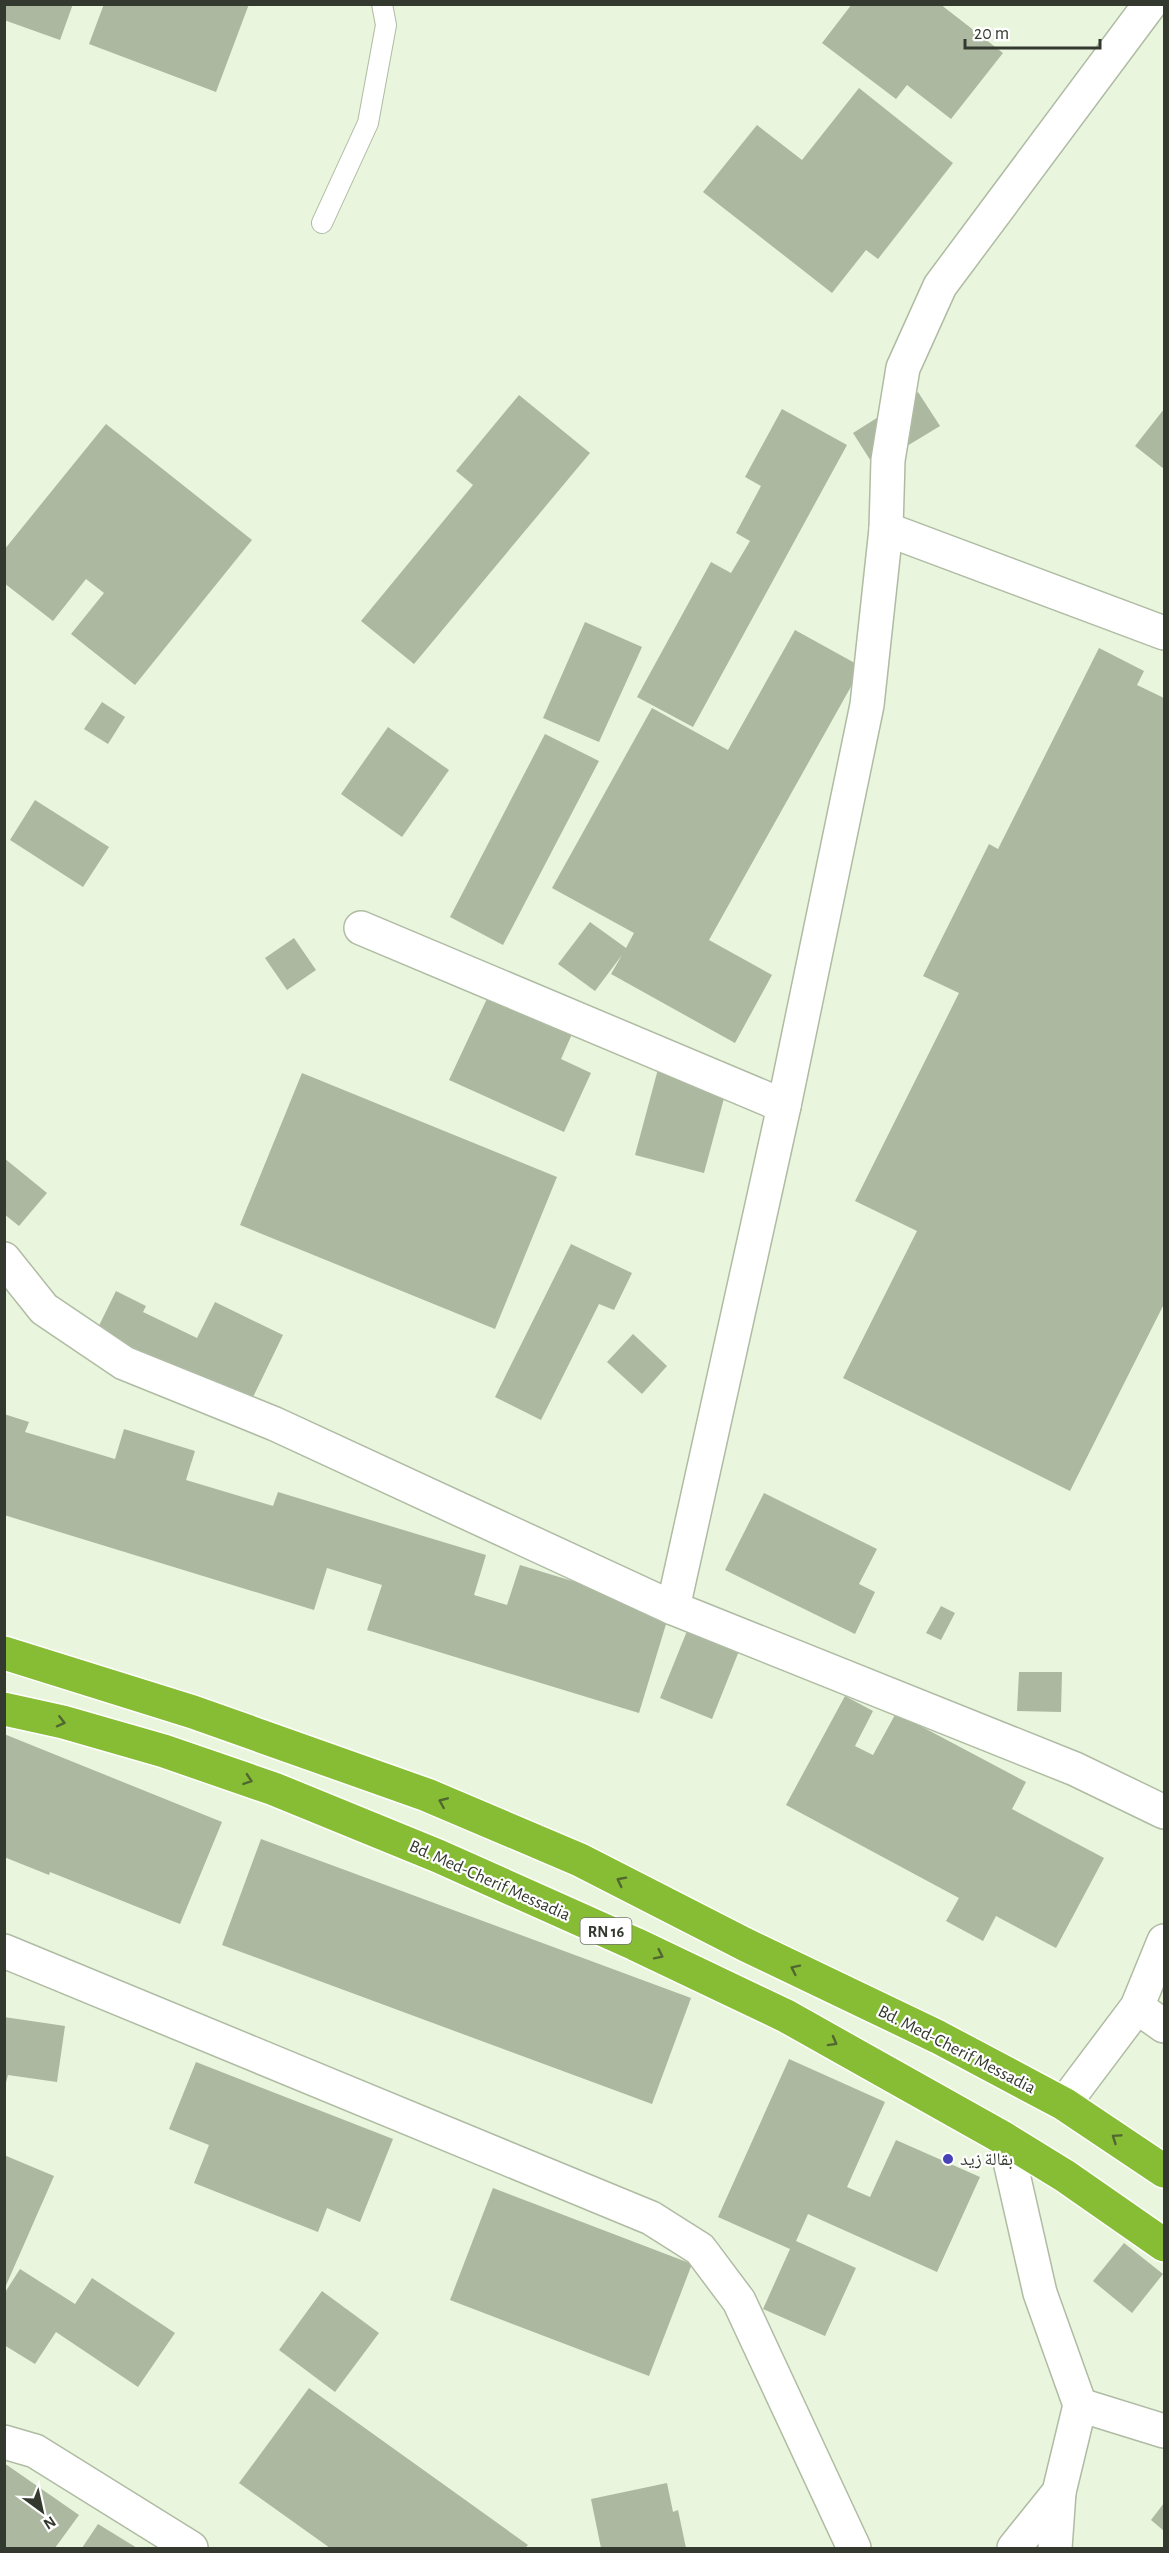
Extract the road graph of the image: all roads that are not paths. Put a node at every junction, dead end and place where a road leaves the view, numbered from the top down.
1 (382, 4) edge
2 (1150, 4) edge
3 (322, 223) dead end
4 (886, 529) junction
5 (1164, 633) edge
6 (361, 927) dead end
7 (784, 1106) junction
8 (4, 1259) edge
9 (673, 1608) junction
10 (4, 1653) edge
11 (4, 1709) edge
12 (1164, 1812) edge
13 (1164, 1941) edge
14 (4, 1951) edge
15 (1137, 2007) junction
16 (1164, 2026) edge
17 (1064, 2104) junction
18 (1005, 2139) junction
19 (1164, 2171) edge
20 (1164, 2245) edge
21 (1080, 2406) junction
22 (1164, 2431) edge
23 (4, 2442) edge
24 (1059, 2492) junction
25 (191, 2548) edge
26 (854, 2548) edge
27 (1014, 2548) edge
28 (1055, 2548) edge

1 - 3 lane
2 - 4 street
4 - 5 street
4 - 7 street
6 - 7 street
7 - 9 street
8 - 9 street
9 - 12 street
17 -> 10 highway, Bd. Med-Cherif Messadia
11 -> 18 highway, Bd. Med-Cherif Messadia / RN 16
13 - 15 street
14 - 26 street
15 - 16 street
15 - 17 street
19 -> 17 highway, Bd. Med-Cherif Messadia
18 - 20 highway, Bd. Med-Cherif Messadia / RN 16
18 - 21 street
21 - 22 street
21 - 24 street
23 - 25 street
24 - 27 street
24 - 28 street

